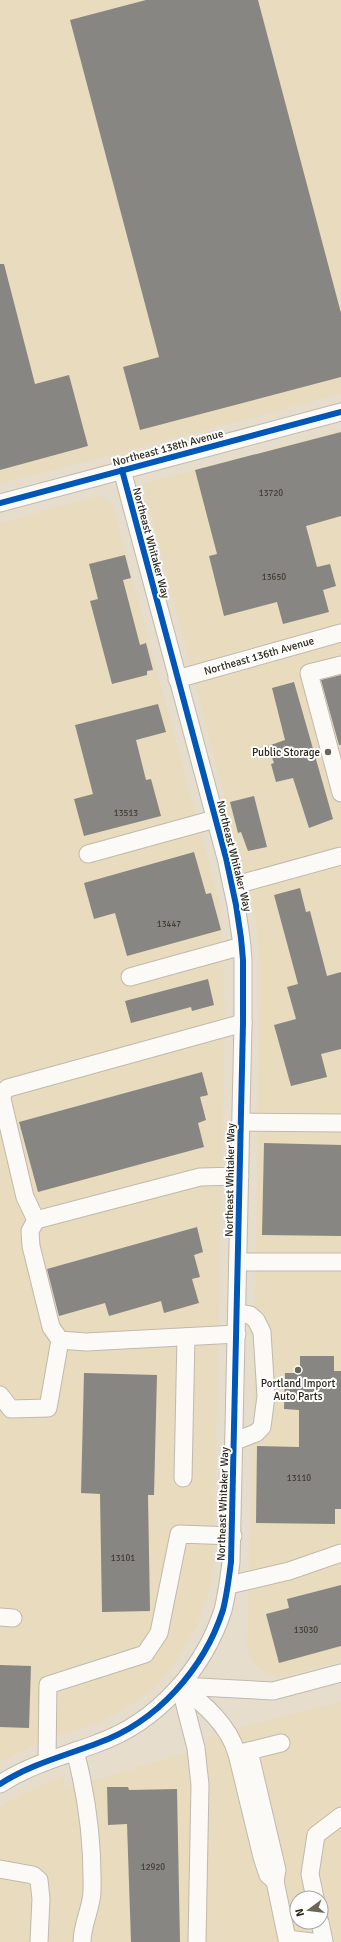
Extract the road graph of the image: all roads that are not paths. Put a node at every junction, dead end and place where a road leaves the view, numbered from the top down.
1 (341, 412) edge
2 (122, 470) junction
3 (0, 503) edge
4 (341, 633) edge
5 (341, 665) edge
6 (177, 679) junction
7 (341, 793) edge
8 (215, 819) junction
9 (88, 854) dead end
10 (341, 856) edge
11 (232, 886) junction
12 (242, 946) junction
13 (130, 977) dead end
14 (243, 1024) junction
15 (241, 1122) junction
16 (341, 1123) edge
17 (240, 1176) junction
18 (36, 1220) junction
19 (238, 1262) junction
20 (341, 1262) edge
21 (237, 1314) junction
22 (237, 1334) junction
23 (186, 1337) junction
24 (60, 1340) junction
25 (0, 1395) edge
26 (235, 1441) junction
27 (183, 1478) dead end
28 (233, 1536) junction
29 (341, 1553) edge
30 (229, 1584) junction
31 (341, 1673) edge
32 (180, 1686) junction
33 (281, 1743) dead end
34 (75, 1751) junction
35 (243, 1753) junction
36 (47, 1760) junction
37 (0, 1784) edge
38 (341, 1816) edge
39 (0, 1869) edge
40 (313, 1890) edge
41 (322, 1930) edge
42 (39, 1942) edge
43 (82, 1942) edge
44 (197, 1942) edge
45 (312, 1942) edge
46 (324, 1942) edge

1 - 2 street, Northeast 138th Avenue
2 - 3 street, Northeast 138th Avenue
2 - 6 street, Northeast Whitaker Way
4 - 6 street, Northeast 136th Avenue
5 - 7 street
6 - 8 street, Northeast Whitaker Way
8 - 9 street
8 - 11 street, Northeast Whitaker Way
10 - 11 street
11 - 12 street, Northeast Whitaker Way
12 - 13 street
12 - 14 street, Northeast Whitaker Way
14 - 15 street, Northeast Whitaker Way
14 - 18 street
15 - 16 street
15 - 17 street, Northeast Whitaker Way
17 - 18 street
17 - 19 street, Northeast Whitaker Way
18 - 24 street
19 - 20 street
19 - 21 street, Northeast Whitaker Way
21 - 22 street, Northeast Whitaker Way
21 - 26 street
22 - 23 street
22 - 26 street, Northeast Whitaker Way
23 - 24 street
23 - 27 street
24 - 25 street
26 - 28 street, Northeast Whitaker Way
28 - 30 street, Northeast Whitaker Way
28 - 36 street
29 - 30 street
30 - 32 street, Northeast Whitaker Way
31 - 32 street
32 - 34 street, Northeast Whitaker Way
32 - 35 street
32 - 44 street
33 - 35 street
34 - 36 street, Northeast Whitaker Way
34 - 43 street
35 - 45 street
36 - 37 street, Northeast Whitaker Way
38 - 40 street
39 - 42 street
41 - 46 street

